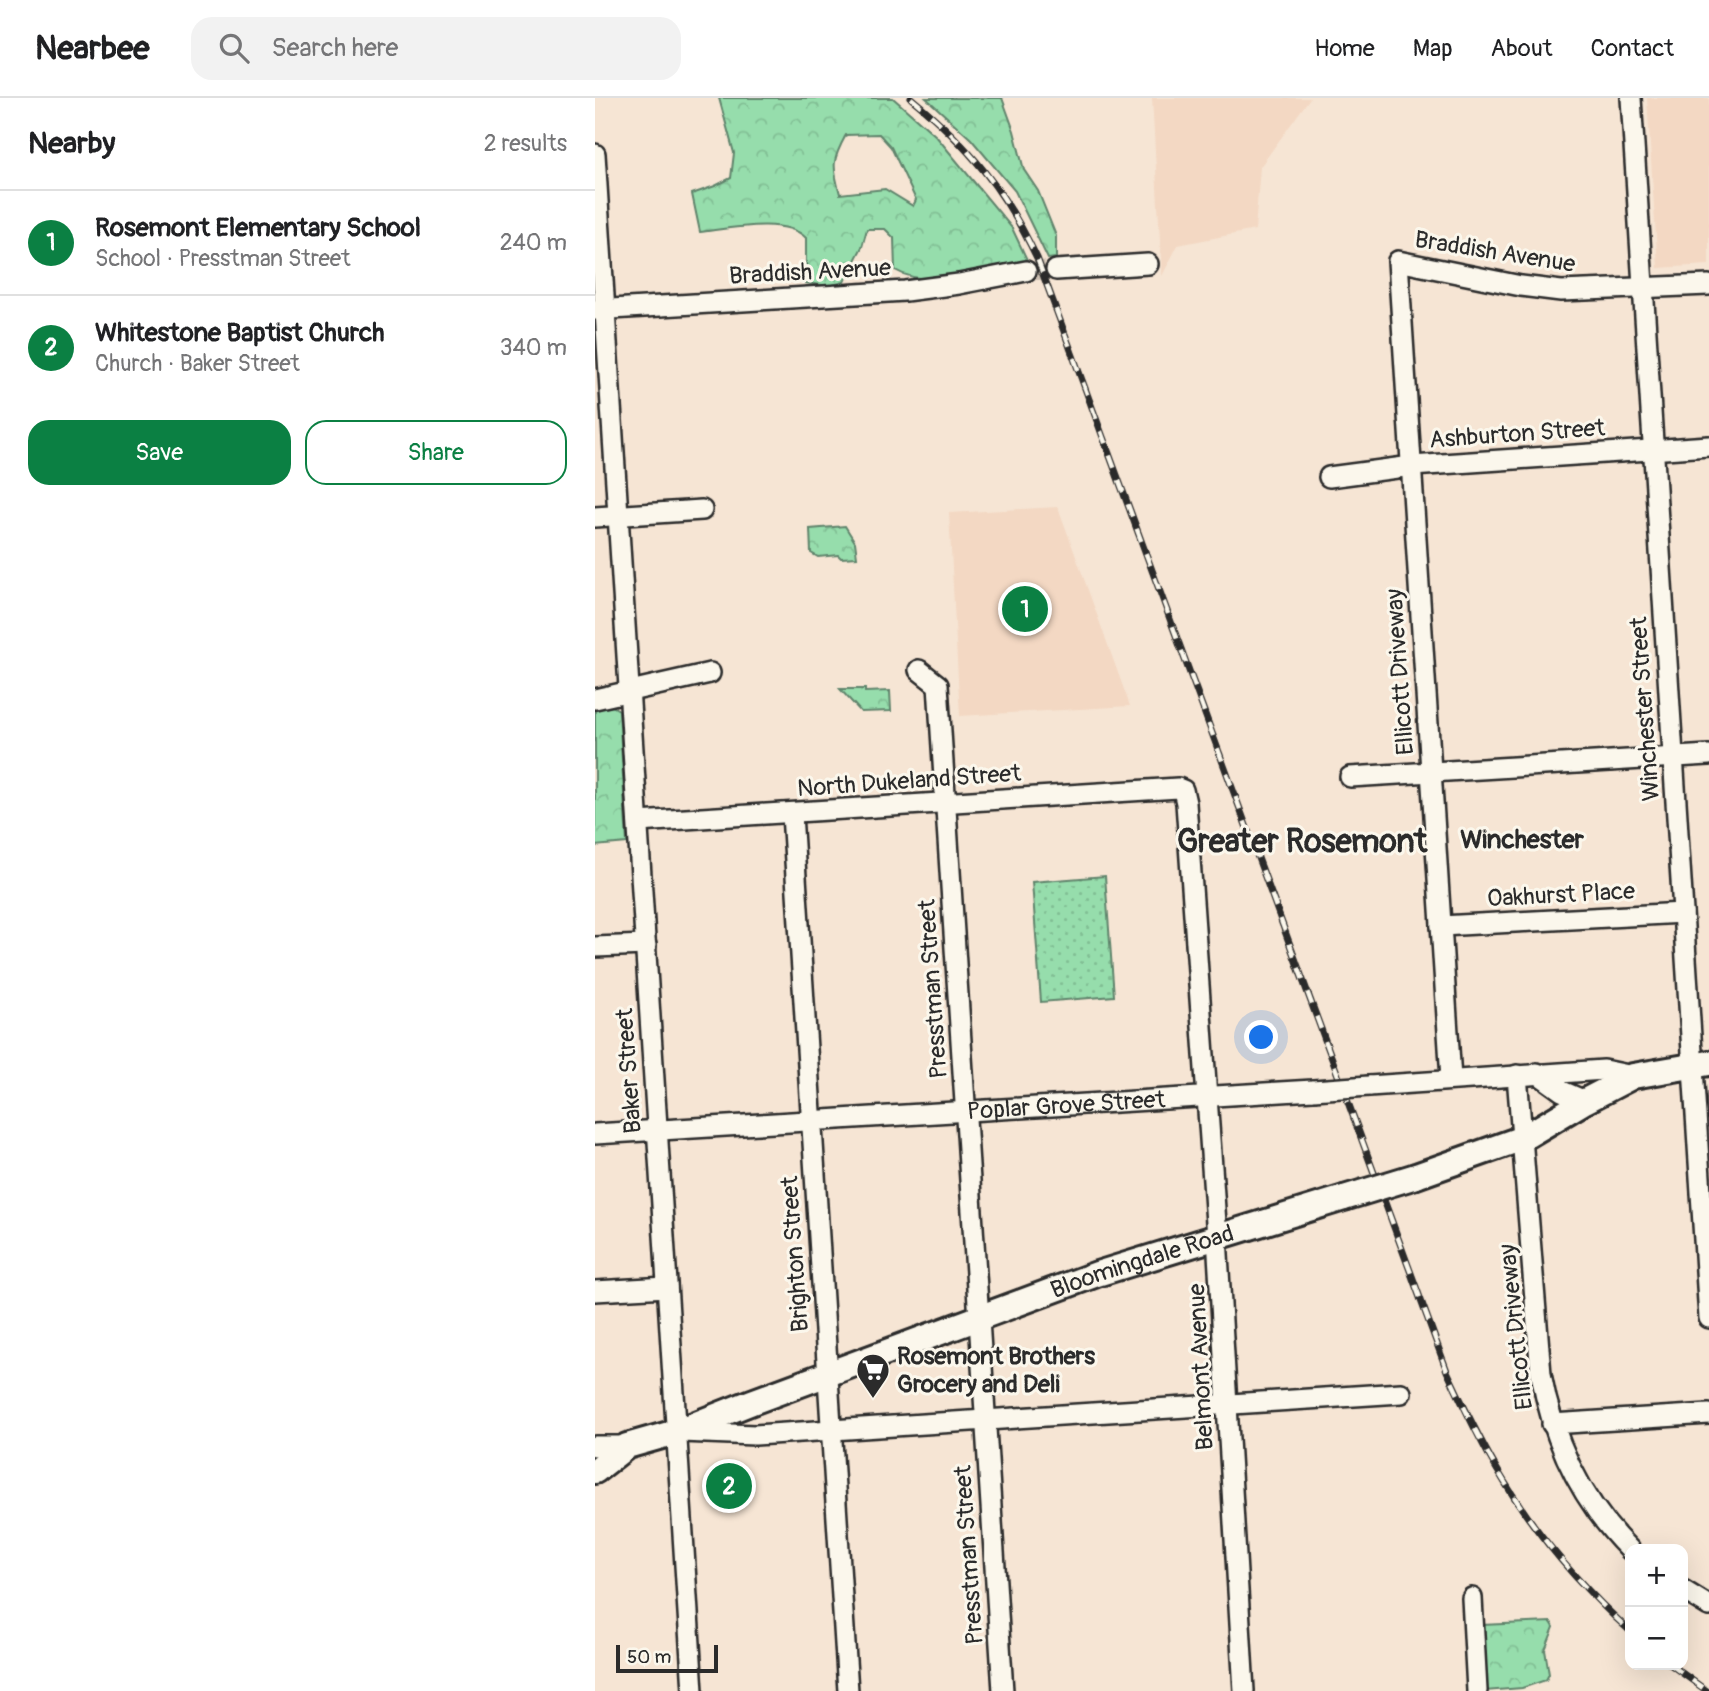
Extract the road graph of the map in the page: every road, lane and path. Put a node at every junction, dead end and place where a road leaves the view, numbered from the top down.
1 (1631, 98) edge
2 (595, 154) edge
3 (1398, 261) joint
4 (1148, 264) dead end
5 (1056, 270) tunnel mouth
6 (1026, 271) tunnel mouth
7 (1709, 285) edge
8 (1643, 288) junction
9 (600, 309) edge
10 (1709, 446) edge
11 (1653, 450) junction
12 (1412, 466) junction
13 (1329, 477) dead end
14 (702, 510) dead end
15 (618, 516) junction
16 (595, 517) edge
17 (919, 670) dead end
18 (710, 673) dead end
19 (629, 692) junction
20 (595, 699) edge
21 (1709, 755) edge
22 (1673, 758) junction
23 (1431, 771) junction
24 (1350, 777) dead end
25 (1183, 790) joint
26 (946, 803) junction
27 (792, 814) junction
28 (638, 822) junction
29 (1683, 913) junction
30 (1441, 926) junction
31 (646, 945) junction
32 (595, 947) edge
33 (1701, 1064) edge
34 (1537, 1073) junction
35 (1517, 1075) junction
36 (1633, 1076) junction
37 (1451, 1079) junction
38 (1207, 1096) junction
39 (1585, 1101) junction
40 (966, 1111) junction
41 (811, 1121) junction
42 (657, 1131) junction
43 (595, 1135) edge
44 (1523, 1138) junction
45 (1217, 1237) junction
46 (667, 1287) junction
47 (595, 1291) edge
48 (979, 1317) junction
49 (1709, 1318) edge
50 (827, 1373) junction
51 (1401, 1393) dead end
52 (1227, 1404) junction
53 (1709, 1414) edge
54 (985, 1420) junction
55 (1552, 1424) junction
56 (831, 1431) junction
57 (676, 1432) junction
58 (595, 1446) edge
59 (627, 1446) junction
60 (595, 1471) edge
61 (1625, 1544) edge
62 (1688, 1593) edge
63 (1472, 1598) dead end
64 (1709, 1606) edge
65 (693, 1691) edge
66 (848, 1691) edge
67 (1003, 1691) edge
68 (1244, 1691) edge
69 (1477, 1691) edge

1 - 8 street, Winchester Street
2 - 9 street, Baker Street
3 - 8 street, Braddish Avenue
3 - 12 street, Ellicott Driveway
4 - 5 street
6 - 9 street, Braddish Avenue
7 - 8 street, Braddish Avenue
8 - 11 street, Winchester Street
9 - 15 street, Baker Street
10 - 11 street, Ashburton Street
11 - 12 street, Ashburton Street
11 - 22 street, Winchester Street
12 - 13 street, Ashburton Street
12 - 23 street, Ellicott Driveway
14 - 15 street
15 - 16 street
15 - 19 street, Baker Street
17 - 26 street, Presstman Street
18 - 19 street
19 - 20 street
19 - 28 street, Baker Street
21 - 22 street
22 - 23 street
22 - 29 street, Winchester Street
23 - 24 street
23 - 30 street, Ellicott Driveway
25 - 26 street, North Dukeland Street
25 - 38 street, Belmont Avenue
26 - 27 street, North Dukeland Street
26 - 40 street, Presstman Street
27 - 28 street, North Dukeland Street
27 - 41 street, Brighton Street
28 - 31 street, Baker Street
29 - 30 street, Oakhurst Place
29 - 33 street, Winchester Street
30 - 37 street, Ellicott Driveway
31 - 32 street
31 - 42 street, Baker Street
33 - 36 main road, Bloomingdale Road
33 - 49 street, Winchester Street
34 - 35 street, Poplar Grove Street
34 - 36 street, Poplar Grove Street
34 - 39 street
35 - 37 street, Poplar Grove Street
35 - 44 street, Ellicott Driveway
36 - 39 main road, Bloomingdale Road
37 - 38 street, Poplar Grove Street, bridge
38 - 40 street, Poplar Grove Street
38 - 45 street, Belmont Avenue
39 - 44 main road, Bloomingdale Road
40 - 41 street, Poplar Grove Street
40 - 48 street, Presstman Street
41 - 42 street, Poplar Grove Street
41 - 50 street, Brighton Street
42 - 43 street, Poplar Grove Street
42 - 46 street, Baker Street
44 - 45 main road, Bloomingdale Road, bridge
44 - 55 street, Ellicott Driveway
45 - 48 main road, Bloomingdale Road
45 - 52 street, Belmont Avenue
46 - 47 street
46 - 57 street, Baker Street
48 - 50 main road, Bloomingdale Road
48 - 54 street, Presstman Street
50 - 56 street, Brighton Street
50 - 57 main road, Bloomingdale Road
51 - 52 street
52 - 54 street
52 - 68 street, Belmont Avenue
53 - 55 street
54 - 56 street
54 - 67 street, Presstman Street
55 - 61 street, Ellicott Driveway
56 - 57 street
56 - 66 street, Brighton Street
57 - 59 main road, Bloomingdale Road
57 - 65 street, Baker Street
58 - 59 street
59 - 60 main road, Bloomingdale Road
62 - 64 street
63 - 69 street

